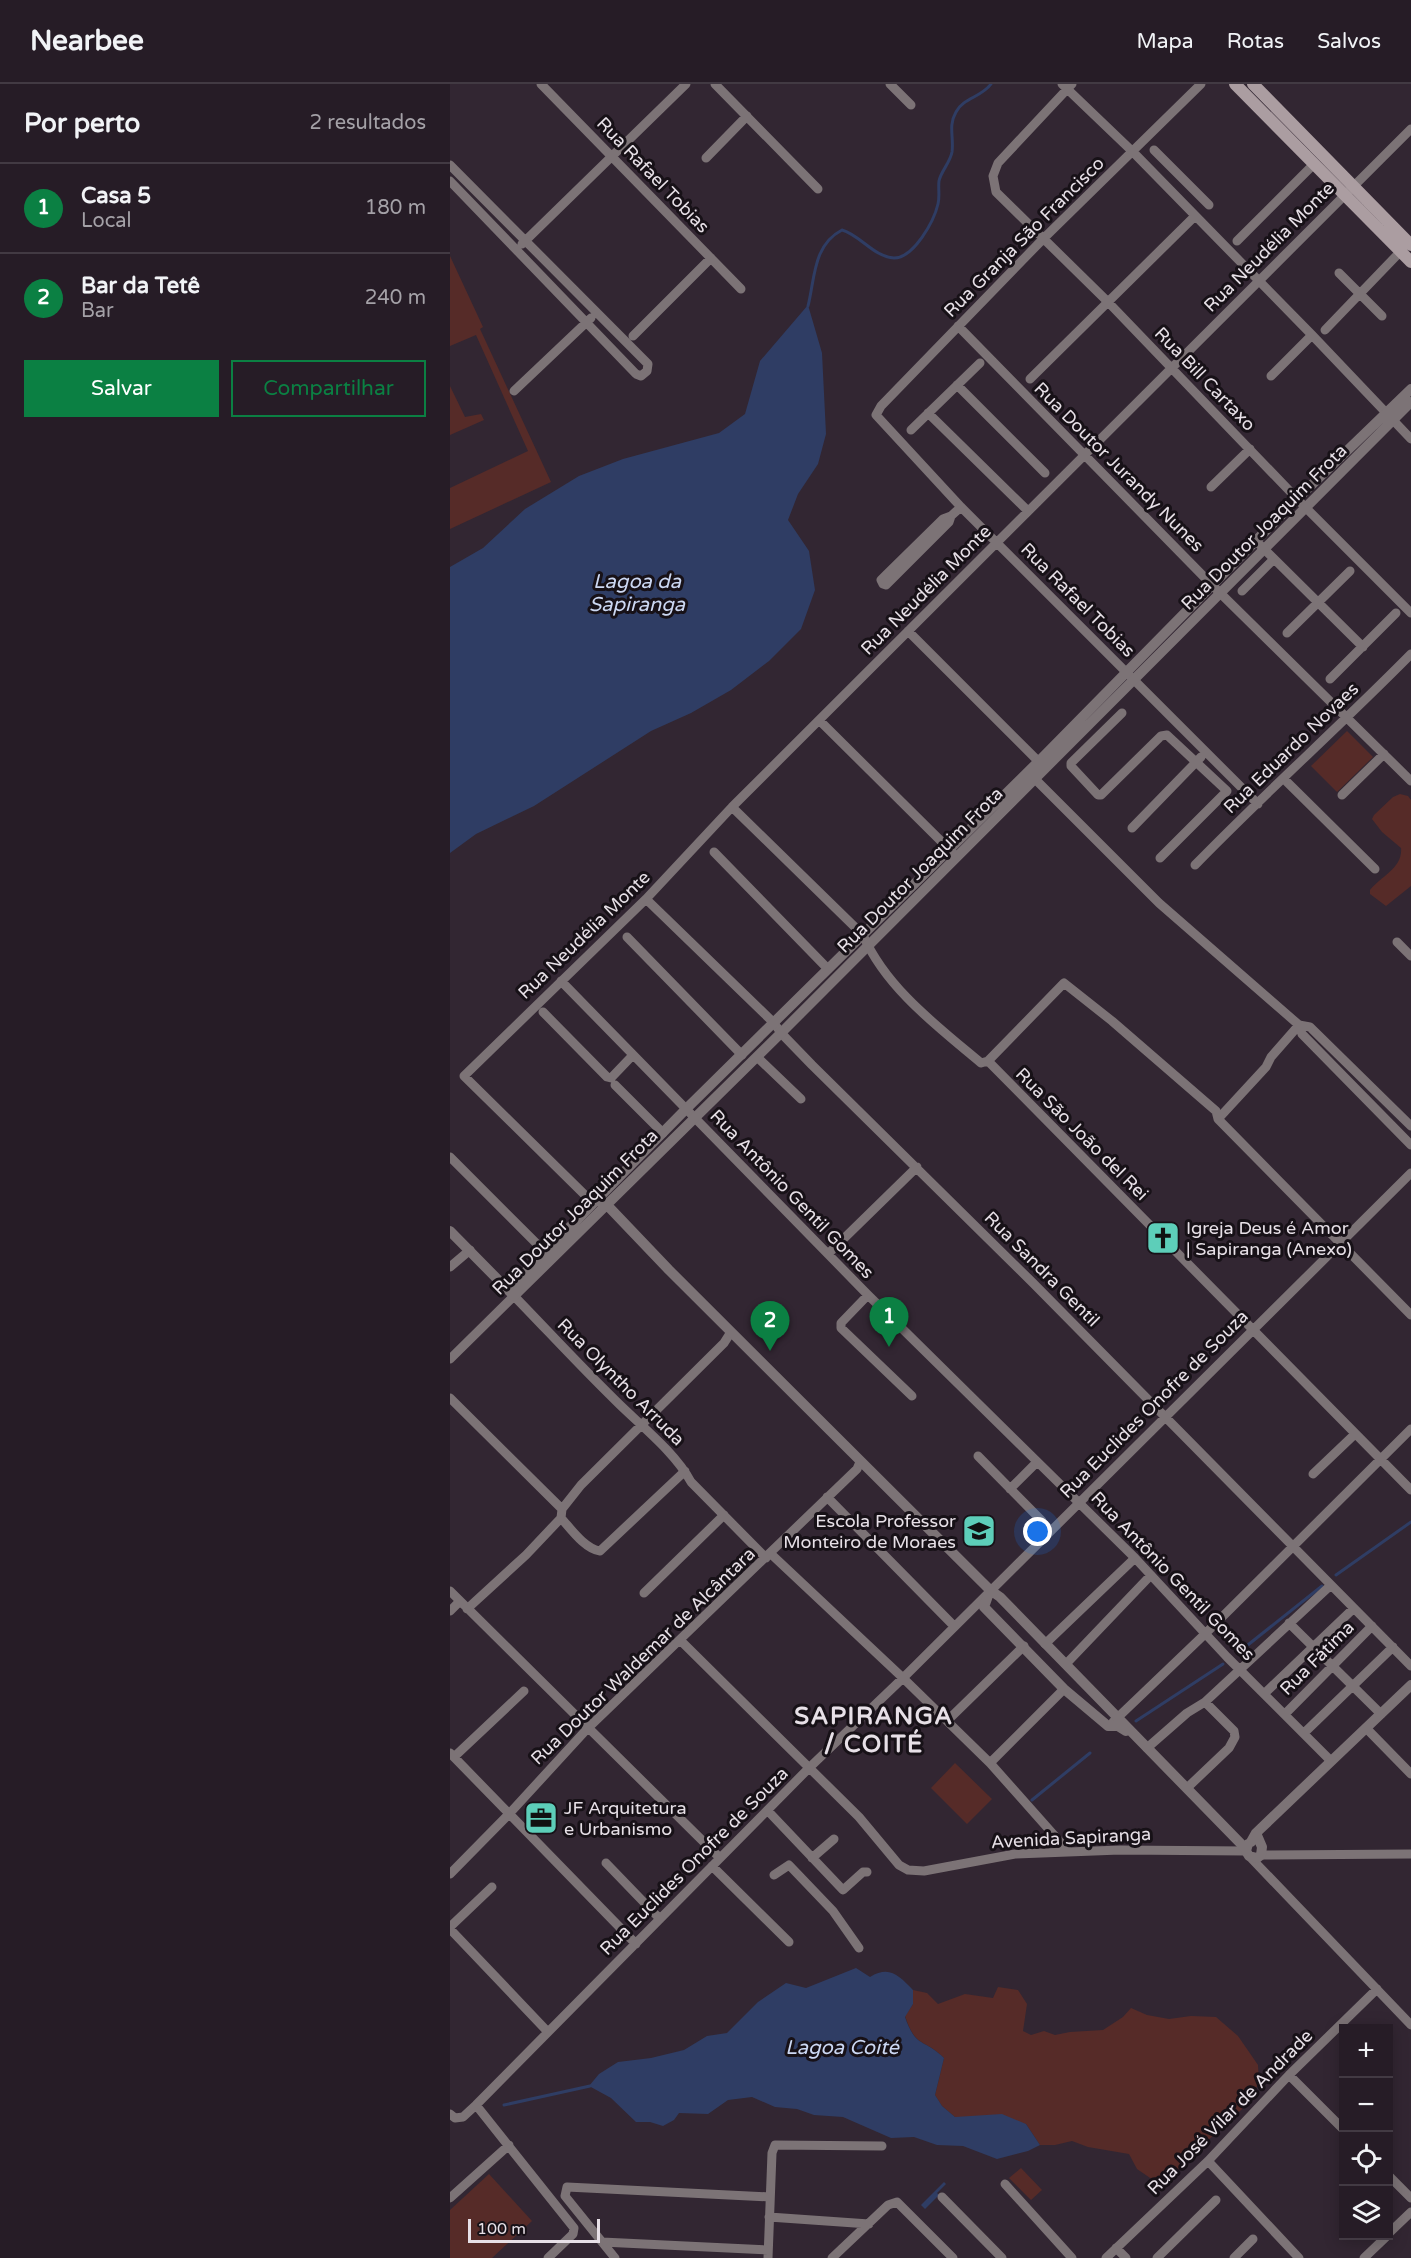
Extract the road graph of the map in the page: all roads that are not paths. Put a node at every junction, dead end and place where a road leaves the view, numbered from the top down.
1 (541, 84) edge
2 (686, 84) edge
3 (715, 84) edge
4 (890, 84) edge
5 (1202, 84) edge
6 (1235, 84) edge
7 (1253, 84) edge
8 (1067, 86) edge
9 (910, 105) dead end
10 (747, 116) junction
11 (1411, 129) edge
12 (1154, 150) dead end
13 (1133, 152) junction
14 (611, 157) junction
15 (706, 158) dead end
16 (1314, 164) junction
17 (450, 165) edge
18 (1171, 167) junction
19 (459, 174) junction
20 (1160, 179) junction
21 (450, 181) edge
22 (818, 189) dead end
23 (1349, 190) junction
24 (1209, 206) dead end
25 (1195, 216) junction
26 (1043, 240) junction
27 (526, 241) junction
28 (1237, 241) dead end
29 (1406, 248) edge
30 (517, 249) junction
31 (711, 258) junction
32 (1411, 262) edge
33 (1339, 273) dead end
34 (1259, 282) junction
35 (741, 289) dead end
36 (1359, 294) junction
37 (1108, 302) junction
38 (596, 313) junction
39 (1382, 316) dead end
40 (586, 322) junction
41 (958, 326) junction
42 (1325, 330) dead end
43 (1312, 334) junction
44 (633, 336) dead end
45 (980, 363) dead end
46 (1172, 369) junction
47 (1271, 376) dead end
48 (1030, 379) dead end
49 (957, 385) junction
50 (1411, 388) edge
51 (514, 391) dead end
52 (1411, 402) edge
53 (928, 413) junction
54 (1389, 417) junction
55 (877, 418) joint
56 (911, 430) dead end
57 (1411, 439) edge
58 (1251, 449) junction
59 (1083, 455) junction
60 (1045, 474) dead end
61 (1211, 487) dead end
62 (1301, 503) junction
63 (961, 507) junction
64 (1028, 511) junction
65 (951, 516) junction
66 (1256, 541) junction
67 (997, 542) junction
68 (1264, 549) junction
69 (1274, 560) junction
70 (1350, 571) dead end
71 (1212, 585) junction
72 (1242, 591) dead end
73 (1221, 593) junction
74 (1318, 603) junction
75 (1396, 613) dead end
76 (1411, 613) edge
77 (908, 631) junction
78 (1287, 633) dead end
79 (1363, 647) junction
80 (1411, 654) edge
81 (1132, 675) junction
82 (1330, 679) dead end
83 (1122, 713) dead end
84 (1348, 718) junction
85 (820, 721) junction
86 (1207, 751) junction
87 (1384, 754) junction
88 (1197, 761) junction
89 (1043, 765) junction
90 (1031, 776) junction
91 (1284, 779) junction
92 (1411, 781) edge
93 (1342, 795) dead end
94 (1258, 804) junction
95 (732, 807) junction
96 (1132, 828) dead end
97 (714, 852) dead end
98 (954, 853) junction
99 (1160, 858) dead end
100 (1195, 865) dead end
101 (1375, 870) dead end
102 (646, 899) junction
103 (627, 937) dead end
104 (865, 940) junction
105 (1397, 942) dead end
106 (1411, 956) edge
107 (828, 969) junction
108 (561, 981) junction
109 (543, 1012) dead end
110 (774, 1023) junction
111 (1299, 1025) junction
112 (781, 1034) junction
113 (633, 1055) junction
114 (742, 1055) junction
115 (757, 1057) junction
116 (988, 1061) junction
117 (615, 1085) dead end
118 (801, 1099) dead end
119 (690, 1113) junction
120 (1218, 1119) junction
121 (1411, 1126) edge
122 (663, 1133) junction
123 (1411, 1145) edge
124 (450, 1157) edge
125 (917, 1167) junction
126 (1411, 1173) edge
127 (602, 1203) junction
128 (450, 1231) edge
129 (1340, 1245) junction
130 (470, 1250) junction
131 (828, 1254) junction
132 (549, 1256) junction
133 (450, 1267) edge
134 (511, 1293) junction
135 (868, 1296) junction
136 (1411, 1315) edge
137 (1252, 1330) junction
138 (731, 1332) junction
139 (450, 1359) edge
140 (912, 1396) dead end
141 (450, 1398) edge
142 (1164, 1417) junction
143 (642, 1426) junction
144 (1411, 1429) edge
145 (1355, 1434) junction
146 (978, 1456) dead end
147 (1380, 1459) junction
148 (860, 1462) junction
149 (1037, 1462) junction
150 (685, 1471) junction
151 (1313, 1474) dead end
152 (1010, 1489) junction
153 (1411, 1490) edge
154 (827, 1497) junction
155 (1078, 1502) junction
156 (562, 1514) junction
157 (724, 1515) junction
158 (1042, 1521) dead end
159 (1293, 1546) junction
160 (768, 1556) junction
161 (1135, 1558) junction
162 (1151, 1575) junction
163 (1331, 1585) junction
164 (990, 1590) junction
165 (450, 1591) edge
166 (644, 1593) dead end
167 (460, 1601) junction
168 (1354, 1608) junction
169 (467, 1609) junction
170 (450, 1611) edge
171 (1289, 1623) junction
172 (954, 1626) junction
173 (1372, 1626) junction
174 (1206, 1633) junction
175 (680, 1640) junction
176 (1046, 1644) junction
177 (1024, 1646) junction
178 (1314, 1647) junction
179 (1393, 1647) junction
180 (1066, 1664) junction
181 (1332, 1666) junction
182 (1411, 1666) edge
183 (1239, 1669) junction
184 (903, 1678) junction
185 (1411, 1685) edge
186 (1353, 1686) junction
187 (1065, 1689) junction
188 (524, 1690) dead end
189 (1265, 1694) junction
190 (1205, 1702) junction
191 (1285, 1714) junction
192 (1381, 1714) junction
193 (1118, 1717) junction
194 (948, 1720) junction
195 (1108, 1726) junction
196 (1366, 1728) junction
197 (587, 1729) junction
198 (1304, 1733) junction
199 (1132, 1734) junction
200 (1147, 1748) junction
201 (452, 1755) edge
202 (1330, 1761) junction
203 (990, 1763) junction
204 (810, 1767) junction
205 (1411, 1774) edge
206 (1187, 1788) junction
207 (768, 1811) junction
208 (509, 1814) junction
209 (834, 1839) dead end
210 (1254, 1850) junction
211 (1070, 1852) junction
212 (1411, 1854) edge
213 (720, 1858) junction
214 (815, 1860) junction
215 (606, 1863) dead end
216 (712, 1866) junction
217 (867, 1872) dead end
218 (450, 1875) edge
219 (774, 1875) dead end
220 (801, 1877) junction
221 (492, 1887) dead end
222 (660, 1919) junction
223 (450, 1928) edge
224 (789, 1942) dead end
225 (636, 1944) junction
226 (859, 1948) dead end
227 (1377, 1989) junction
228 (1411, 2025) edge
229 (547, 2031) junction
230 (1289, 2075) junction
231 (476, 2104) junction
232 (450, 2114) edge
233 (1339, 2125) edge
234 (509, 2145) junction
235 (882, 2146) dead end
236 (1208, 2161) junction
237 (1393, 2179) edge
238 (1005, 2184) dead end
239 (770, 2197) junction
240 (942, 2197) dead end
241 (450, 2198) edge
242 (1411, 2198) edge
243 (1216, 2200) dead end
244 (1411, 2212) edge
245 (769, 2217) junction
246 (869, 2224) junction
247 (1393, 2230) edge
248 (1253, 2239) dead end
249 (1383, 2240) edge
250 (602, 2242) junction
251 (1116, 2248) junction
252 (768, 2255) edge
253 (548, 2258) edge
254 (615, 2258) edge
255 (832, 2258) edge
256 (953, 2258) edge
257 (1002, 2258) edge
258 (1072, 2258) edge
259 (1106, 2258) edge
260 (1126, 2258) edge
261 (1157, 2258) edge
262 (1234, 2258) edge
263 (1299, 2258) edge
264 (1364, 2258) edge

1 - 14 street, Rua Rafael Tobias
2 - 14 street
3 - 10 street
4 - 9 street
5 - 13 street, Rua Granja São Francisco
6 - 16 main road
7 - 23 main road
8 - 13 street
8 - 26 street, Rua Bill Cartaxo
10 - 15 street
10 - 22 street
11 - 23 street, Rua Neudélia Monte
12 - 18 street
13 - 20 street
13 - 26 street, Rua Granja São Francisco
14 - 27 street
14 - 31 street, Rua Rafael Tobias
16 - 23 main road
16 - 28 street
17 - 19 street
18 - 20 street
18 - 24 street
19 - 21 street
19 - 27 street
20 - 25 street
21 - 30 street
23 - 29 main road
23 - 34 street, Rua Neudélia Monte
25 - 34 street
25 - 37 street
26 - 37 street, Rua Bill Cartaxo
26 - 41 street, Rua Granja São Francisco
27 - 30 street
27 - 38 street
29 - 32 main road
29 - 36 street
30 - 40 street
31 - 35 street, Rua Rafael Tobias
31 - 44 street
33 - 36 street
34 - 43 street
34 - 46 street, Rua Neudélia Monte
36 - 39 street
36 - 42 street
37 - 46 street, Rua Bill Cartaxo
37 - 48 street
38 - 40 street
38 - 40 street
40 - 51 street
41 - 55 street, Rua Granja São Francisco
41 - 59 street, Rua Doutor Jurandy Nunes
43 - 47 street
43 - 54 street
45 - 49 street
46 - 58 street, Rua Bill Cartaxo
46 - 59 street, Rua Neudélia Monte
49 - 53 street
49 - 60 street
50 - 54 street, Rua Doutor Joaquim Frota
52 - 54 street, Rua Doutor Joaquim Frota
53 - 56 street
53 - 64 street
54 - 57 street
54 - 62 street, Rua Doutor Joaquim Frota
55 - 63 street, Rua Rafael Tobias
58 - 61 street
58 - 62 street, Rua Bill Cartaxo
59 - 64 street, Rua Neudélia Monte
59 - 71 street, Rua Doutor Jurandy Nunes
62 - 66 street, Rua Doutor Joaquim Frota
62 - 68 street, Rua Doutor Joaquim Frota
62 - 76 street, Rua Bill Cartaxo
63 - 65 street
63 - 67 street, Rua Rafael Tobias
64 - 67 street, Rua Neudélia Monte
65 - 65 street
66 - 68 street
66 - 71 street, Rua Doutor Joaquim Frota
67 - 77 street, Rua Neudélia Monte
67 - 81 street, Rua Rafael Tobias
68 - 69 street
68 - 73 street, Rua Doutor Joaquim Frota
69 - 72 street
69 - 74 street
70 - 74 street
71 - 73 street, Rua Doutor Jurandy Nunes
71 - 81 street, Rua Doutor Joaquim Frota
73 - 81 street, Rua Doutor Joaquim Frota
73 - 84 street, Rua Doutor Jurandy Nunes
74 - 78 street
74 - 79 street
75 - 79 street
77 - 85 street, Rua Neudélia Monte
77 - 89 street
79 - 82 street
80 - 84 street, Rua Eduardo Novaes
81 - 86 street, Rua Rafael Tobias
81 - 89 street, Rua Doutor Joaquim Frota
83 - 88 street
84 - 87 street, Rua Doutor Jurandy Nunes
84 - 91 street, Rua Eduardo Novaes
85 - 95 street, Rua Neudélia Monte
85 - 98 street
86 - 88 street
86 - 94 street, Rua Rafael Tobias
87 - 92 street, Rua Doutor Jurandy Nunes
87 - 93 street
88 - 96 street
88 - 99 street
89 - 90 street, Rua Doutor Joaquim Frota
90 - 98 street, Rua Doutor Joaquim Frota
90 - 111 street
91 - 94 street, Rua Eduardo Novaes
91 - 101 street
94 - 100 street, Rua Eduardo Novaes
95 - 102 street, Rua Neudélia Monte
95 - 104 street, Rua São João del Rei
97 - 107 street
98 - 104 street, Rua Doutor Joaquim Frota
102 - 108 street, Rua Neudélia Monte
102 - 110 street, Rua Sandra Gentil
103 - 114 street
104 - 107 street, Rua Doutor Joaquim Frota
104 - 112 street, Rua Doutor Joaquim Frota
104 - 116 street, Rua São João del Rei
105 - 106 street
107 - 110 street, Rua Doutor Joaquim Frota
108 - 113 street, Rua Antônio Gentil Gomes
108 - 127 street, Rua Neudélia Monte
109 - 113 street
110 - 112 street, Rua Sandra Gentil
110 - 114 street, Rua Doutor Joaquim Frota
111 - 120 street
111 - 121 street
111 - 123 street
112 - 115 street, Rua Doutor Joaquim Frota
112 - 125 street, Rua Sandra Gentil
113 - 119 street, Rua Antônio Gentil Gomes
114 - 119 street, Rua Doutor Joaquim Frota
115 - 118 street
115 - 119 street, Rua Doutor Joaquim Frota
116 - 120 street
116 - 137 street, Rua São João del Rei
117 - 122 street
119 - 122 street, Rua Doutor Joaquim Frota
119 - 127 street, Rua Doutor Joaquim Frota
119 - 131 street, Rua Antônio Gentil Gomes
120 - 129 street
122 - 127 street, Rua Doutor Joaquim Frota
124 - 132 street
125 - 131 street
125 - 142 street, Rua Sandra Gentil
126 - 129 street, Rua Euclides Onofre de Souza
127 - 132 street, Rua Doutor Joaquim Frota
127 - 138 street
128 - 130 street, Rua Olyntho Arruda
129 - 136 street
129 - 137 street, Rua Euclides Onofre de Souza
130 - 133 street
130 - 134 street, Rua Olyntho Arruda
131 - 135 street, Rua Antônio Gentil Gomes
132 - 134 street, Rua Doutor Joaquim Frota
134 - 139 street, Rua Doutor Joaquim Frota
134 - 143 street, Rua Olyntho Arruda
135 - 140 street
135 - 149 street, Rua Antônio Gentil Gomes
137 - 142 street, Rua Euclides Onofre de Souza
137 - 145 street, Rua São João del Rei
138 - 143 street
138 - 148 street
141 - 156 street
142 - 155 street, Rua Euclides Onofre de Souza
142 - 159 street, Rua Sandra Gentil
143 - 150 street, Rua Olyntho Arruda
143 - 156 street
144 - 147 street
145 - 147 street, Rua São João del Rei
145 - 151 street
146 - 152 street
147 - 153 street, Rua São João del Rei
147 - 159 street
148 - 154 street, Rua Doutor Waldemar de Alcântara
148 - 164 street
149 - 152 street
149 - 155 street, Rua Antônio Gentil Gomes
150 - 156 street
150 - 157 street, Rua Olyntho Arruda
152 - 158 street
154 - 160 street, Rua Doutor Waldemar de Alcântara
154 - 172 street
155 - 161 street, Rua Antônio Gentil Gomes
155 - 164 street, Rua Euclides Onofre de Souza
156 - 169 street
157 - 160 street, Rua Olyntho Arruda
157 - 166 street
159 - 163 street, Rua Sandra Gentil
159 - 174 street
160 - 175 street, Rua Doutor Waldemar de Alcântara
160 - 184 street, Rua Olyntho Arruda
161 - 162 street, Rua Antônio Gentil Gomes
161 - 176 street
162 - 174 street, Rua Antônio Gentil Gomes
162 - 180 street
163 - 168 street, Rua Sandra Gentil
163 - 171 street
164 - 172 street, Rua Euclides Onofre de Souza
164 - 176 street
164 - 177 street
165 - 167 street
167 - 169 street
167 - 170 street
168 - 173 street, Rua Sandra Gentil
168 - 178 street
169 - 197 street
171 - 178 street
171 - 183 street
172 - 184 street, Rua Euclides Onofre de Souza
173 - 179 street, Rua Sandra Gentil
173 - 181 street, Rua Fátima
174 - 183 street, Rua Antônio Gentil Gomes
174 - 193 street
175 - 197 street, Rua Doutor Waldemar de Alcântara
175 - 204 street
176 - 180 street
177 - 187 street
177 - 194 street
178 - 181 street
178 - 189 street
179 - 182 street, Rua Sandra Gentil
179 - 186 street
180 - 193 street
181 - 186 street
181 - 191 street, Rua Fátima
183 - 189 street, Rua Antônio Gentil Gomes
183 - 190 street
184 - 194 street, Rua Olyntho Arruda
184 - 204 street, Rua Euclides Onofre de Souza
185 - 192 street
186 - 192 street
186 - 198 street
187 - 195 street
187 - 203 street
188 - 201 street
189 - 191 street, Rua Antônio Gentil Gomes
190 - 200 street
190 - 206 street
191 - 198 street, Rua Antônio Gentil Gomes
192 - 196 street
193 - 195 street
193 - 199 street
194 - 203 street, Rua Olyntho Arruda
195 - 199 street
196 - 202 street
196 - 205 street
197 - 208 street, Rua Doutor Waldemar de Alcântara
197 - 213 street
198 - 202 street, Rua Antônio Gentil Gomes
199 - 200 street
200 - 206 street
201 - 208 street
202 - 210 street
203 - 211 street, Rua Olyntho Arruda
204 - 207 street, Rua Euclides Onofre de Souza
204 - 211 street, Avenida Sapiranga
206 - 210 street
207 - 213 street, Rua Euclides Onofre de Souza
207 - 214 street
208 - 218 street, Rua Doutor Waldemar de Alcântara
208 - 225 street
209 - 214 street
210 - 211 street, Avenida Sapiranga
210 - 212 street, Avenida Sapiranga
210 - 227 street
213 - 216 street, Rua Euclides Onofre de Souza
214 - 217 street
214 - 220 street
215 - 222 street
216 - 222 street, Rua Euclides Onofre de Souza
216 - 224 street
219 - 220 street
220 - 226 street
221 - 223 street
222 - 225 street, Rua Euclides Onofre de Souza
223 - 229 street
225 - 229 street, Rua Euclides Onofre de Souza
227 - 228 street
227 - 230 street, Rua José Vilar de Andrade
229 - 231 street, Rua Euclides Onofre de Souza
230 - 233 street
230 - 236 street, Rua José Vilar de Andrade
231 - 232 street, Rua Euclides Onofre de Souza
231 - 234 street
234 - 241 street
234 - 253 street
235 - 239 street
236 - 251 street, Rua José Vilar de Andrade
236 - 263 street
237 - 242 street
238 - 258 street
239 - 245 street
239 - 250 street
240 - 257 street
243 - 261 street
244 - 247 street
245 - 246 street
245 - 252 street
246 - 255 street
246 - 256 street
248 - 262 street
249 - 264 street
250 - 252 street
250 - 254 street
251 - 259 street, Rua José Vilar de Andrade
251 - 260 street

